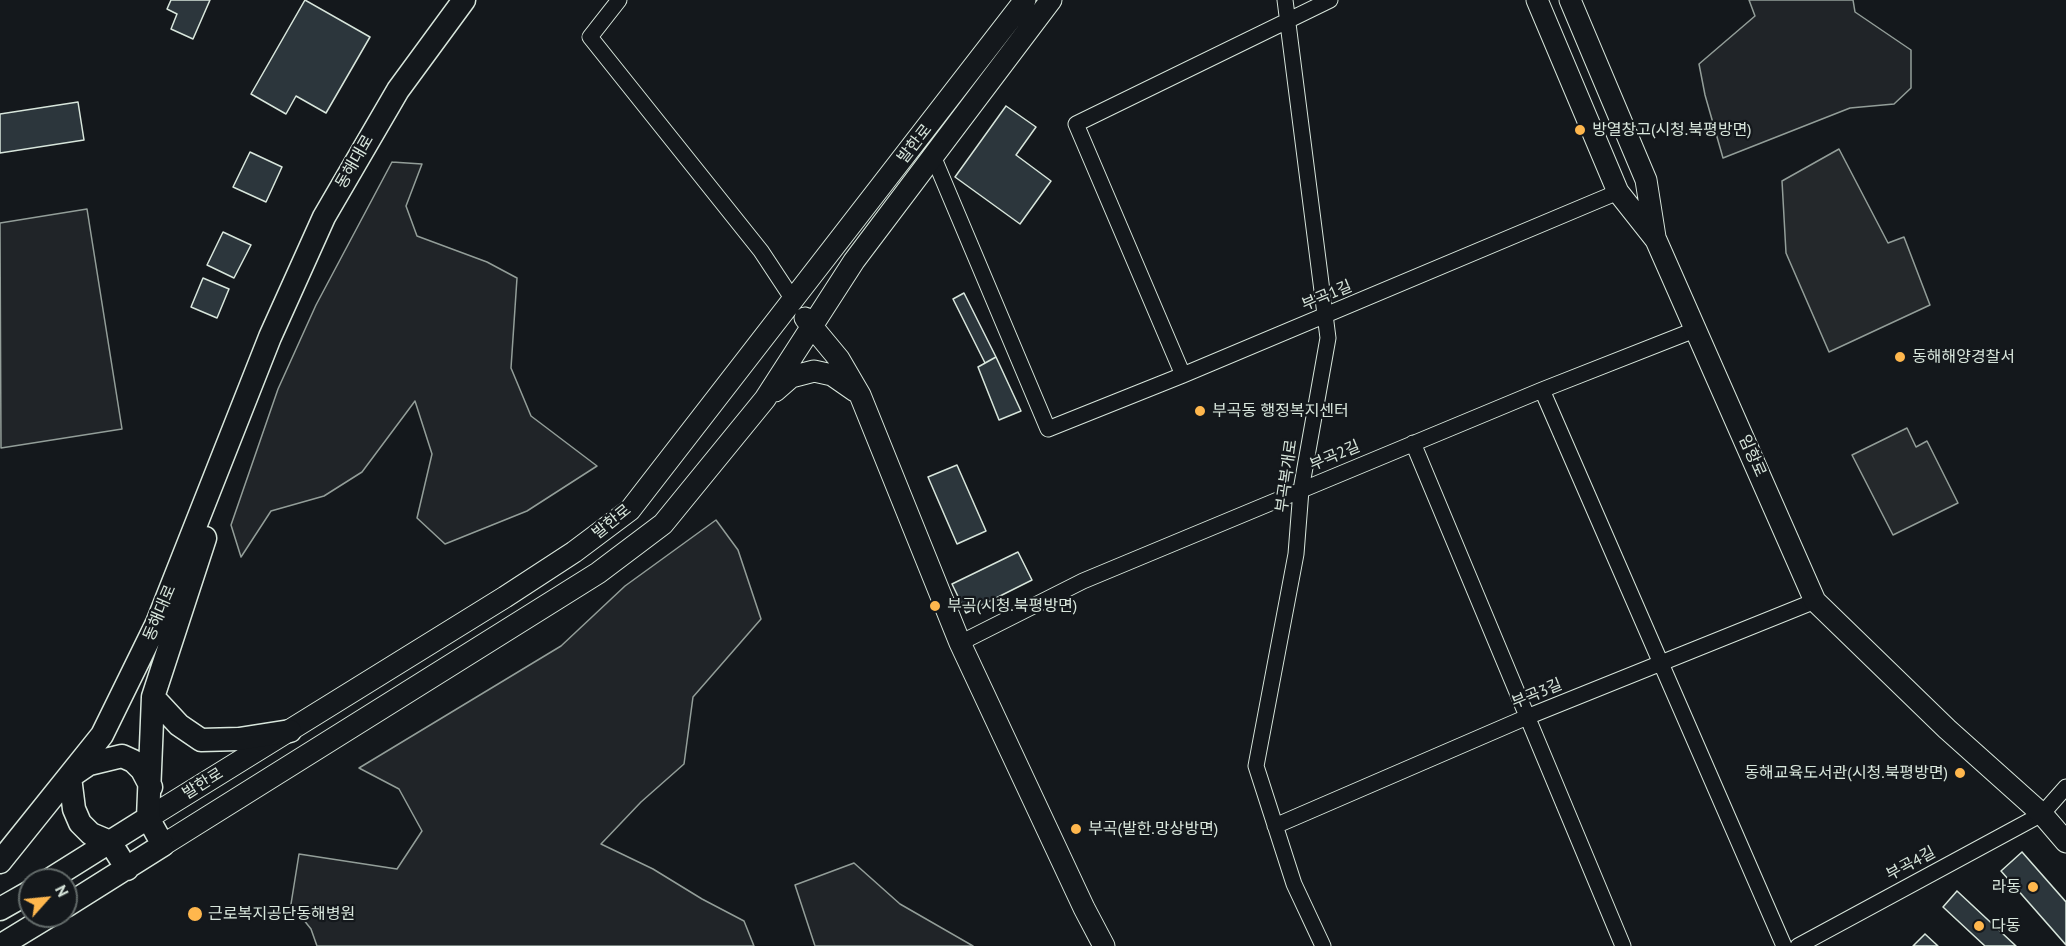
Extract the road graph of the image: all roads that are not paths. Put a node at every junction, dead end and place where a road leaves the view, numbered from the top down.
1 (464, 0) edge
2 (619, 0) edge
3 (1025, 0) edge
4 (1051, 0) edge
5 (1285, 0) edge
6 (1330, 0) edge
7 (1536, 0) edge
8 (1570, 0) edge
9 (1289, 20) junction
10 (933, 156) junction
11 (1618, 192) junction
12 (1656, 240) junction
13 (794, 301) junction
14 (1325, 316) junction
15 (812, 327) junction
16 (1697, 329) junction
17 (270, 337) junction
18 (1183, 375) junction
19 (1542, 390) junction
20 (860, 395) junction
21 (765, 399) junction
22 (1413, 443) junction
23 (1301, 490) junction
24 (1815, 600) junction
25 (960, 643) junction
26 (1662, 663) junction
27 (153, 698) junction
28 (1527, 717) junction
29 (290, 731) junction
30 (70, 777) junction
31 (151, 787) junction
32 (2066, 787) edge
33 (2042, 814) junction
34 (148, 818) junction
35 (1275, 826) junction
36 (110, 842) junction
37 (2066, 842) edge
38 (164, 845) junction
39 (0, 862) edge
40 (68, 868) edge
41 (127, 869) junction
42 (18, 899) edge
43 (78, 899) edge
44 (0, 909) edge
45 (29, 928) edge
46 (0, 946) edge
47 (1104, 946) edge
48 (1323, 946) edge
49 (1623, 946) edge
50 (1784, 946) edge
51 (1798, 946) edge

1 - 17 main road, 동해대로
2 - 13 street
3 - 13 street, 발한로
4 - 10 street, 발한로
5 - 9 street, 부곡복개로
6 - 9 street
7 - 11 street, 임항로
8 - 12 street
9 - 14 street, 부곡복개로
9 - 18 street
10 - 15 street, 발한로
10 - 18 street, 부곡1길
11 - 12 street, 임항로
11 - 14 street, 부곡1길
12 - 16 street, 임항로
13 - 15 street
13 - 29 street, 발한로
14 - 18 street, 부곡1길
14 - 23 street, 부곡복개로
15 - 20 street
15 - 21 street, 발한로
16 - 19 street, 부곡2길
16 - 24 street, 임항로
17 - 27 main road, 동해대로
17 - 30 main road, 동해대로
19 - 22 street, 부곡2길
19 - 26 street
20 - 21 street
20 - 25 street
21 - 38 street, 발한로
22 - 23 street, 부곡2길
22 - 28 street
23 - 25 street, 부곡2길
23 - 35 street, 부곡복개로
24 - 26 street, 부곡3길
24 - 33 street, 임항로
25 - 47 street
26 - 28 street, 부곡3길
26 - 50 street
27 - 29 main road
27 - 31 main road, 동해대로
28 - 35 street, 부곡3길
28 - 49 street
29 - 34 street, 발한로
30 - 31 main road
30 - 36 main road
30 - 39 main road, 동해대로
31 - 34 main road
32 - 33 street, 부곡4길
33 - 37 street, 임항로
33 - 51 street, 부곡4길
34 - 36 main road, 발한로
34 - 38 main road
35 - 48 street, 부곡복개로
36 - 40 main road, 발한로
36 - 41 main road
38 - 41 main road
41 - 43 main road
42 - 44 main road
45 - 46 main road

